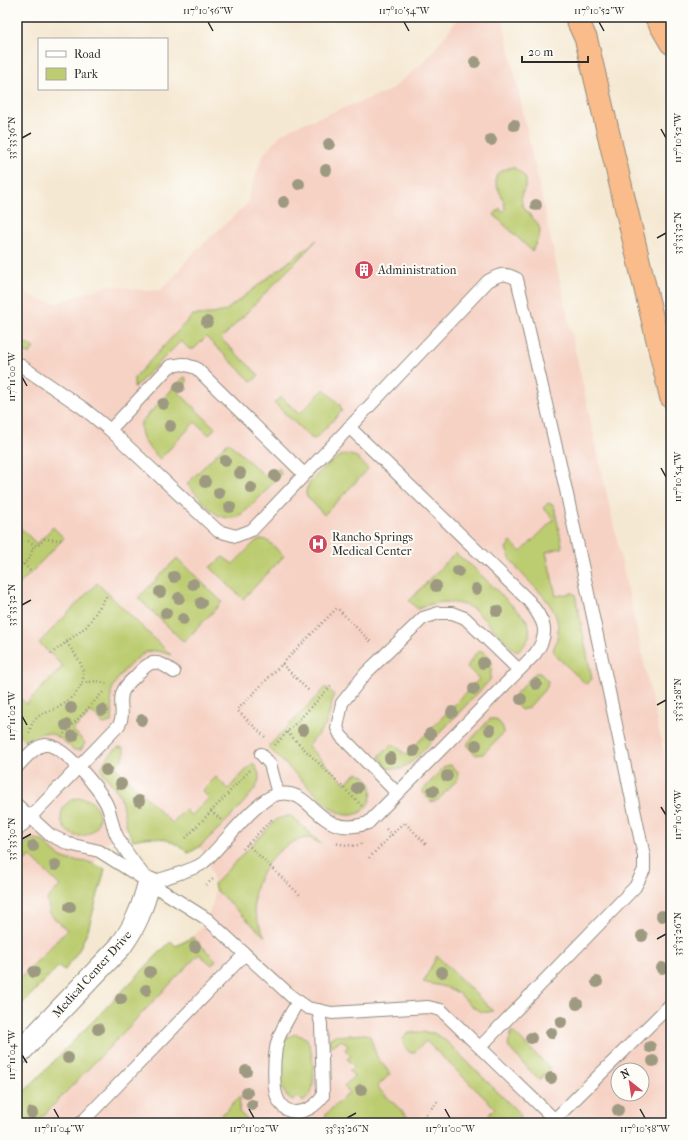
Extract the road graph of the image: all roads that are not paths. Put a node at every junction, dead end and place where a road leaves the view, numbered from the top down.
1 (576, 17) edge
2 (656, 17) edge
3 (671, 43) edge
4 (17, 363) edge
5 (671, 397) edge
6 (349, 427) junction
7 (110, 430) junction
8 (304, 474) junction
9 (519, 670) junction
10 (174, 672) dead end
11 (262, 755) road end
12 (17, 767) edge
13 (79, 767) junction
14 (397, 793) junction
15 (278, 794) junction
16 (17, 805) edge
17 (30, 818) junction
18 (17, 831) edge
19 (149, 883) junction
20 (244, 955) junction
21 (298, 1001) junction
22 (671, 1007) edge
23 (318, 1010) junction
24 (480, 1047) junction
25 (17, 1055) edge
26 (553, 1121) edge
27 (81, 1123) edge

1 - 5 highway
2 - 3 highway
4 - 7 lane
6 - 8 lane
6 - 9 lane
6 - 24 lane
7 - 8 lane
7 - 8 lane
9 - 14 lane
9 - 14 lane
10 - 13 lane
11 - 15 lane
12 - 13 lane
13 - 17 lane
13 - 19 lane
14 - 15 lane
15 - 19 lane
16 - 17 lane
17 - 18 lane
17 - 19 lane
19 - 20 lane
19 - 25 street, Medical Center Drive
20 - 21 lane
20 - 27 lane
21 - 23 lane
21 - 23 lane
22 - 26 lane
23 - 24 lane
24 - 26 lane

